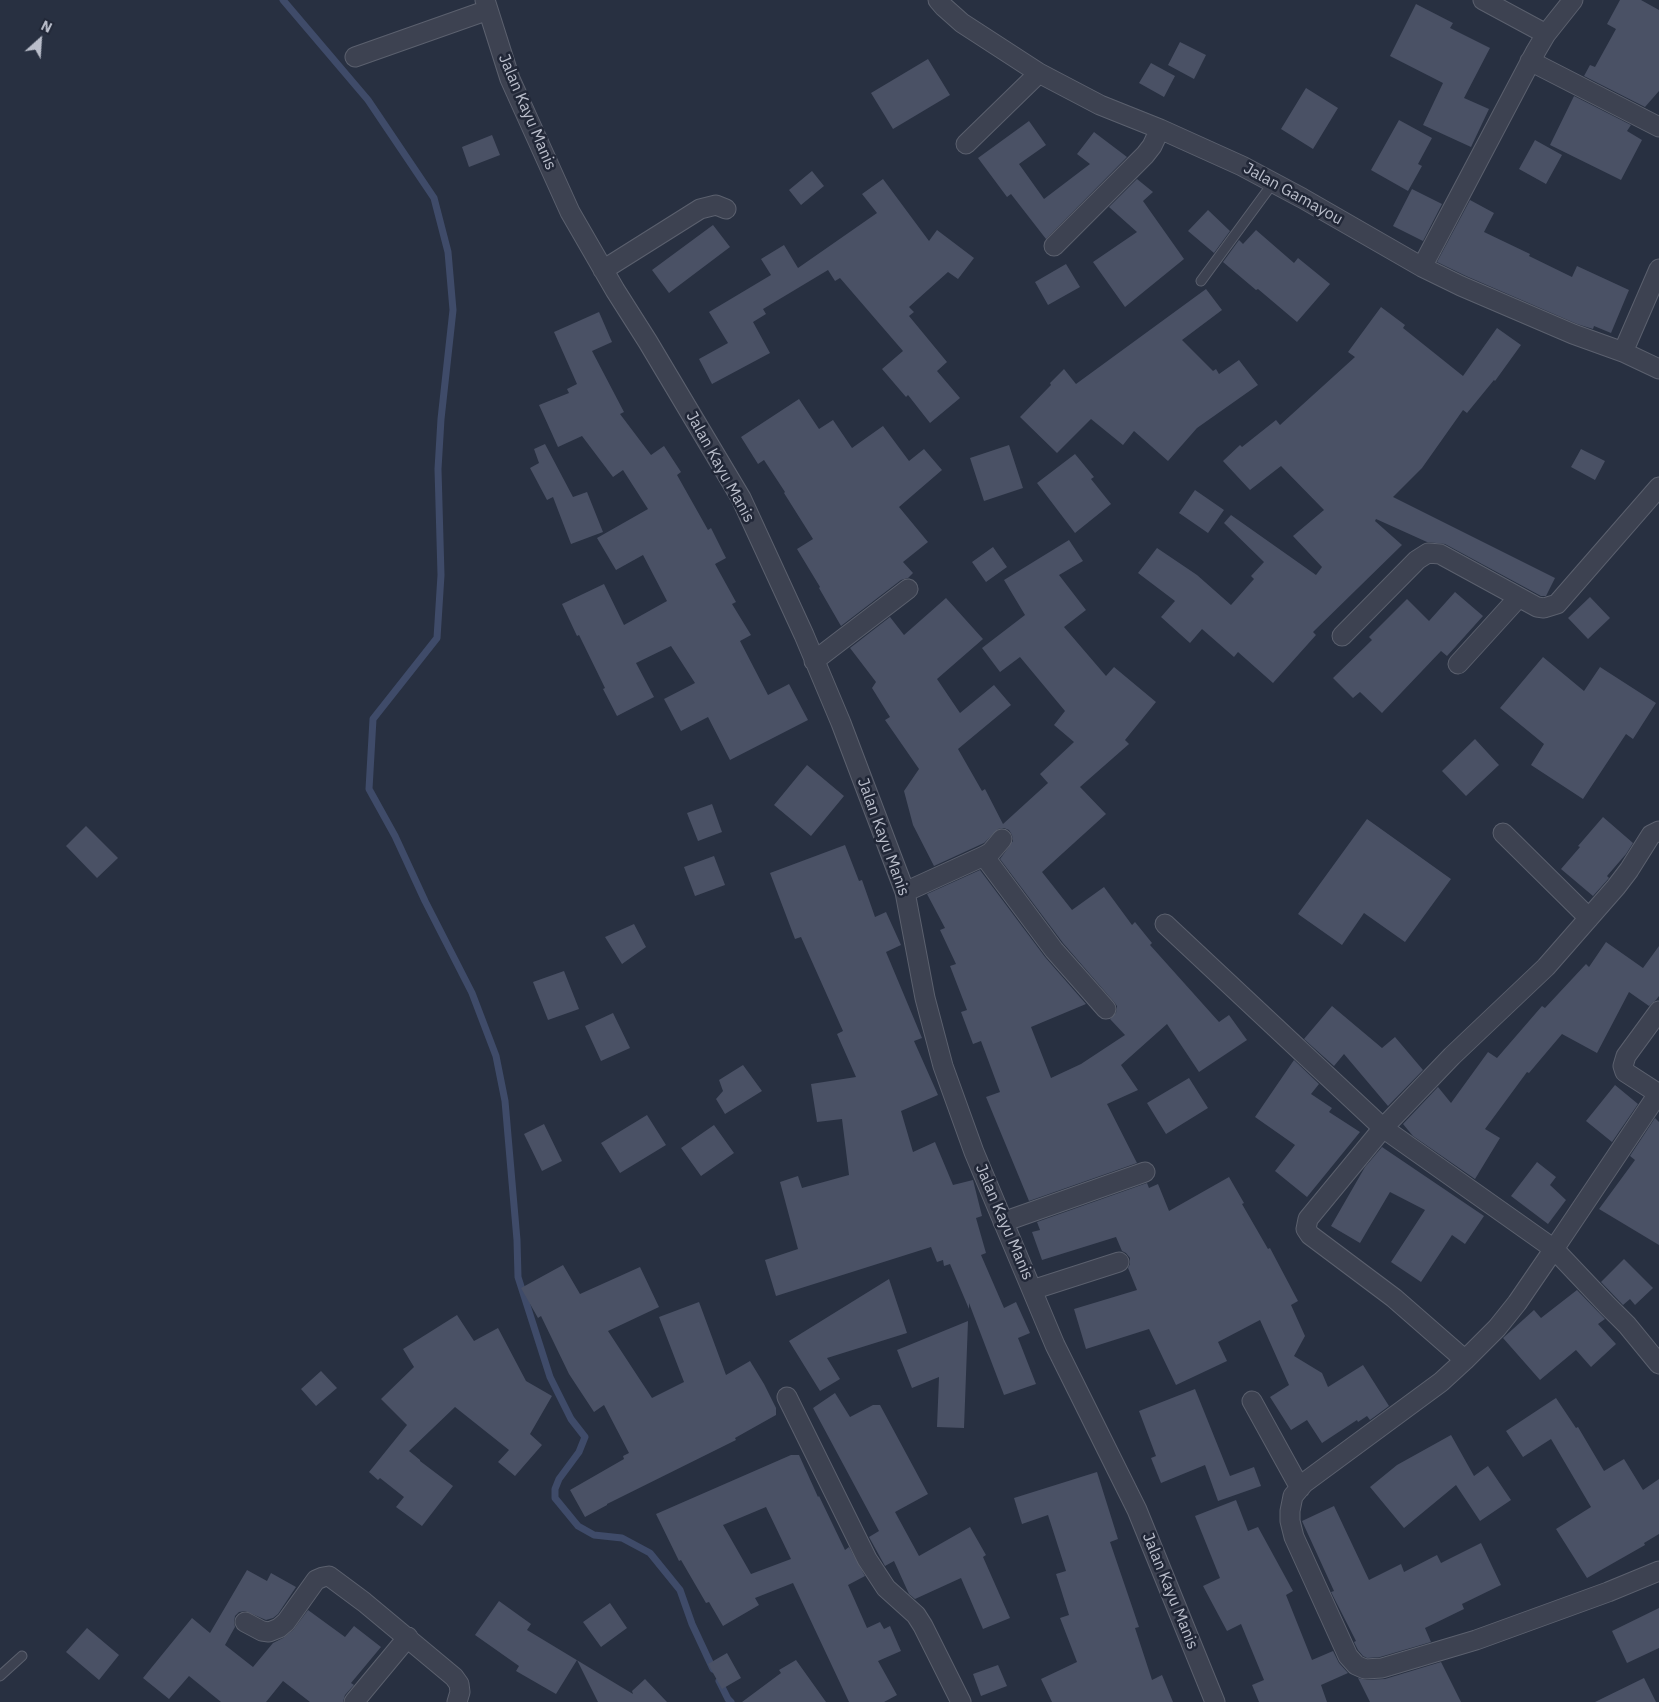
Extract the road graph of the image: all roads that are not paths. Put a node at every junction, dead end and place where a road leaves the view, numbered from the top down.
1 (938, 0) edge
2 (1483, 0) edge
3 (1573, 0) edge
4 (487, 5) edge
5 (1546, 34) junction
6 (355, 57) dead end
7 (1530, 61) junction
8 (1039, 73) junction
9 (1659, 127) edge
10 (1160, 129) junction
11 (966, 144) dead end
12 (1273, 183) junction
13 (726, 209) dead end
14 (1054, 246) dead end
15 (1422, 267) junction
16 (1659, 269) edge
17 (603, 270) junction
18 (1201, 281) dead end
19 (1623, 352) junction
20 (1659, 369) edge
21 (1659, 487) edge
22 (908, 589) dead end
23 (1518, 598) junction
24 (1342, 636) dead end
25 (814, 661) junction
26 (1458, 664) dead end
27 (1659, 831) edge
28 (1502, 833) dead end
29 (1002, 840) dead end
30 (984, 856) junction
31 (905, 892) junction
32 (1589, 918) junction
33 (1165, 924) dead end
34 (1106, 1009) dead end
35 (1659, 1011) edge
36 (1659, 1094) edge
37 (1383, 1128) junction
38 (1146, 1172) dead end
39 (1003, 1222) junction
40 (1554, 1249) junction
41 (1120, 1262) dead end
42 (1032, 1290) junction
43 (1465, 1360) junction
44 (1659, 1364) edge
45 (787, 1397) dead end
46 (1252, 1401) dead end
47 (1300, 1488) junction
48 (1659, 1570) edge
49 (245, 1622) dead end
50 (408, 1637) junction
51 (22, 1656) dead end
52 (0, 1676) edge
53 (354, 1702) edge
54 (457, 1702) edge
55 (961, 1702) edge
56 (1215, 1702) edge

1 - 8 street, Jalan Gamayou
2 - 5 street
3 - 5 street
4 - 6 street
4 - 17 street, Jalan Kayu Manis
5 - 7 street
7 - 9 street
7 - 15 street
8 - 10 street, Jalan Gamayou
8 - 11 street
10 - 12 street, Jalan Gamayou
10 - 14 street
12 - 15 street, Jalan Gamayou
12 - 18 lane
13 - 17 street
15 - 19 street, Jalan Gamayou
16 - 19 street
17 - 25 street, Jalan Kayu Manis
19 - 20 street, Jalan Gamayou
21 - 23 street
22 - 25 street
23 - 24 street
23 - 26 street
25 - 31 street, Jalan Kayu Manis
27 - 32 street
28 - 32 street
29 - 30 street
30 - 31 street
30 - 34 street
31 - 39 street, Jalan Kayu Manis
32 - 37 street
33 - 37 street
35 - 36 street
36 - 40 street
37 - 40 street
37 - 43 street
38 - 39 street
39 - 42 street, Jalan Kayu Manis
40 - 43 street
40 - 44 street
41 - 42 street
42 - 56 street, Jalan Kayu Manis
43 - 47 street
45 - 55 street
46 - 47 street
47 - 48 street
49 - 50 street
50 - 53 street
50 - 54 street
51 - 52 lane

